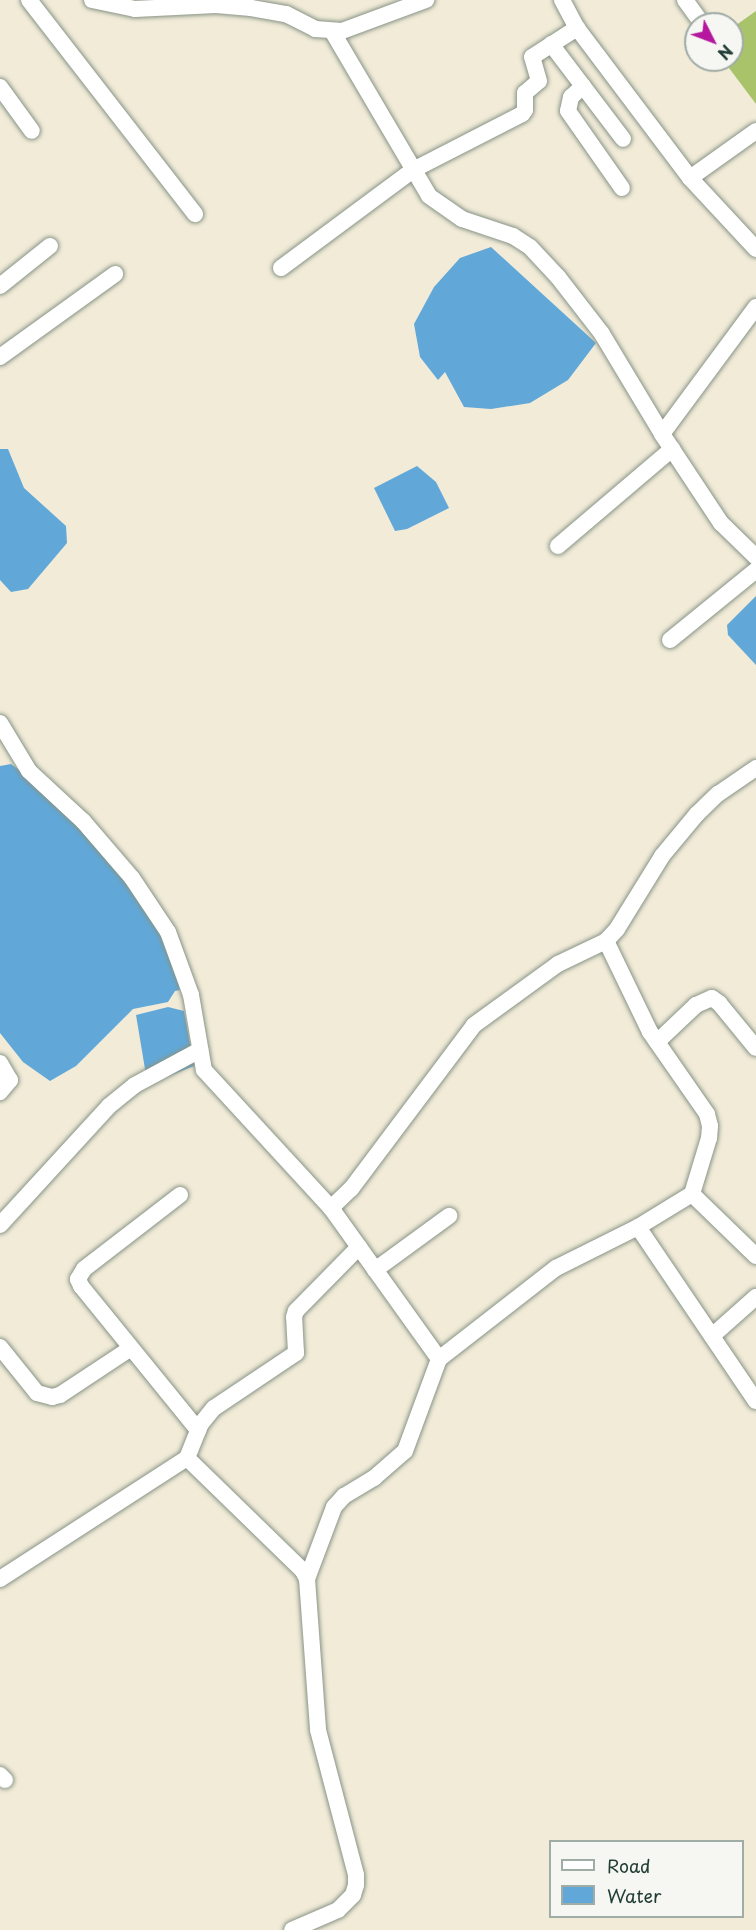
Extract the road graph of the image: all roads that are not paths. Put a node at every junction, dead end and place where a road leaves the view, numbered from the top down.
1 (29, 0) edge
2 (92, 0) edge
3 (426, 0) edge
4 (562, 0) edge
5 (284, 7) edge
6 (577, 28) junction
7 (332, 31) junction
8 (551, 44) junction
9 (583, 86) junction
10 (0, 87) edge
11 (32, 131) dead end
12 (756, 131) edge
13 (623, 139) dead end
14 (412, 170) junction
15 (690, 178) junction
16 (622, 188) dead end
17 (195, 214) dead end
18 (50, 246) dead end
19 (756, 249) edge
20 (281, 268) dead end
21 (115, 274) dead end
22 (0, 286) edge
23 (756, 307) edge
24 (0, 357) edge
25 (662, 434) junction
26 (672, 449) junction
27 (558, 546) dead end
28 (756, 556) edge
29 (756, 570) edge
30 (670, 640) dead end
31 (0, 723) edge
32 (756, 768) edge
33 (606, 941) junction
34 (657, 1041) junction
35 (756, 1048) edge
36 (200, 1050) junction
37 (0, 1063) edge
38 (0, 1092) edge
39 (692, 1194) junction
40 (180, 1195) dead end
41 (331, 1208) junction
42 (449, 1216) dead end
43 (0, 1225) edge
44 (638, 1227) junction
45 (359, 1247) junction
46 (756, 1256) edge
47 (375, 1270) junction
48 (756, 1297) edge
49 (712, 1336) junction
50 (0, 1347) edge
51 (131, 1348) junction
52 (439, 1359) junction
53 (756, 1401) edge
54 (198, 1430) junction
55 (187, 1458) junction
56 (0, 1579) edge
57 (307, 1579) junction
58 (292, 1930) edge

1 - 17 street
2 - 5 street
3 - 7 street
4 - 6 street
5 - 7 street
6 - 8 street
6 - 15 street
7 - 14 street
8 - 9 street
8 - 14 street
9 - 13 street
9 - 16 street
10 - 11 street
12 - 15 street
14 - 20 street
14 - 25 street
15 - 19 street
18 - 22 street
21 - 24 street
23 - 25 street
25 - 26 street
26 - 27 street
26 - 28 street
29 - 30 street
31 - 36 street
32 - 33 street
33 - 34 street
33 - 41 street
34 - 35 street
34 - 39 street
36 - 41 street
36 - 43 street
37 - 38 street
39 - 44 street
39 - 46 street
40 - 51 street
41 - 45 street
42 - 47 street
44 - 49 street
44 - 52 street
45 - 47 street
45 - 54 street
47 - 52 street
48 - 49 street
49 - 53 street
50 - 51 street
51 - 54 street
52 - 57 street
54 - 55 street
55 - 56 street
55 - 57 street
57 - 58 street

